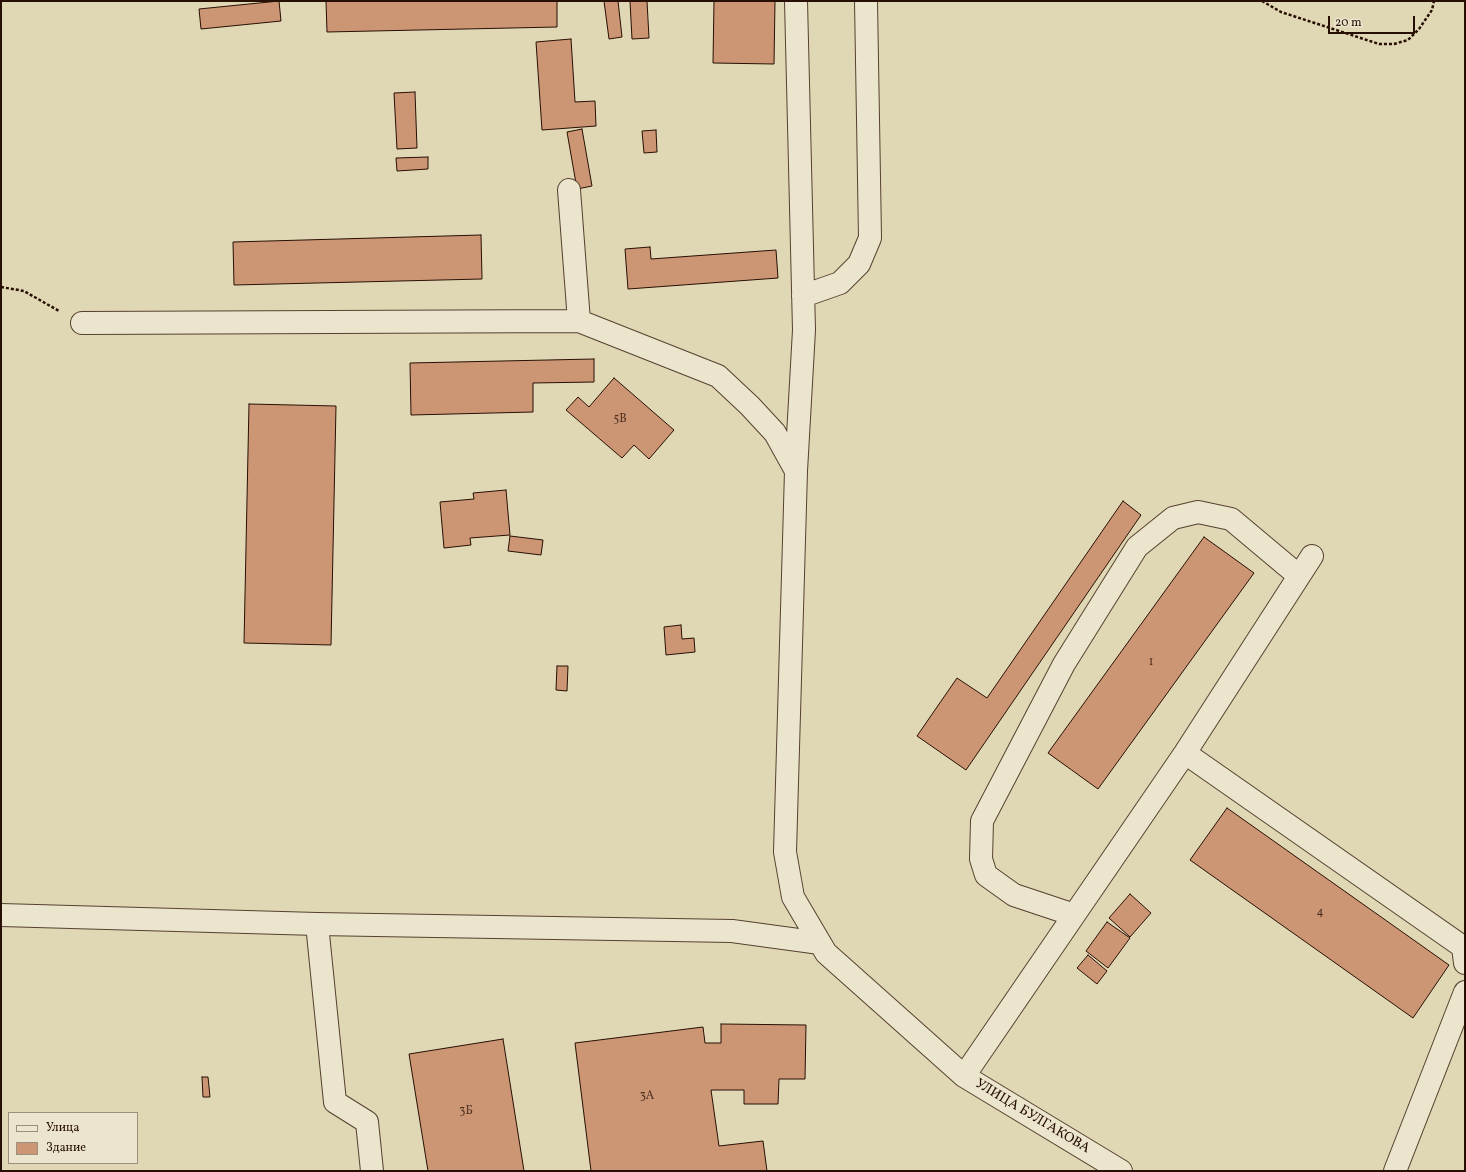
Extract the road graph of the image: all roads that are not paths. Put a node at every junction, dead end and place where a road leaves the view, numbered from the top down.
1 (796, 1) edge
2 (866, 1) edge
3 (569, 190) dead end
4 (803, 296) junction
5 (579, 321) junction
6 (82, 323) road end
7 (796, 471) junction
8 (1312, 556) dead end
9 (1299, 576) junction
10 (1185, 753) junction
11 (1, 915) edge
12 (1074, 915) junction
13 (317, 924) junction
14 (820, 943) junction
15 (1465, 963) edge
16 (1465, 992) edge
17 (964, 1076) junction
18 (372, 1171) edge
19 (1121, 1171) edge
20 (1395, 1171) edge

1 - 4 street, УЛИЦА БУЛГАКОВА
2 - 4 street
3 - 5 street
4 - 7 street, УЛИЦА БУЛГАКОВА
5 - 6 street
5 - 7 street
7 - 14 street, УЛИЦА БУЛГАКОВА
8 - 9 street
9 - 10 street
9 - 12 street
10 - 12 street
10 - 15 street
11 - 13 street
12 - 17 street
13 - 14 street
13 - 18 street
14 - 17 street, УЛИЦА БУЛГАКОВА
16 - 20 street
17 - 19 street, УЛИЦА БУЛГАКОВА

